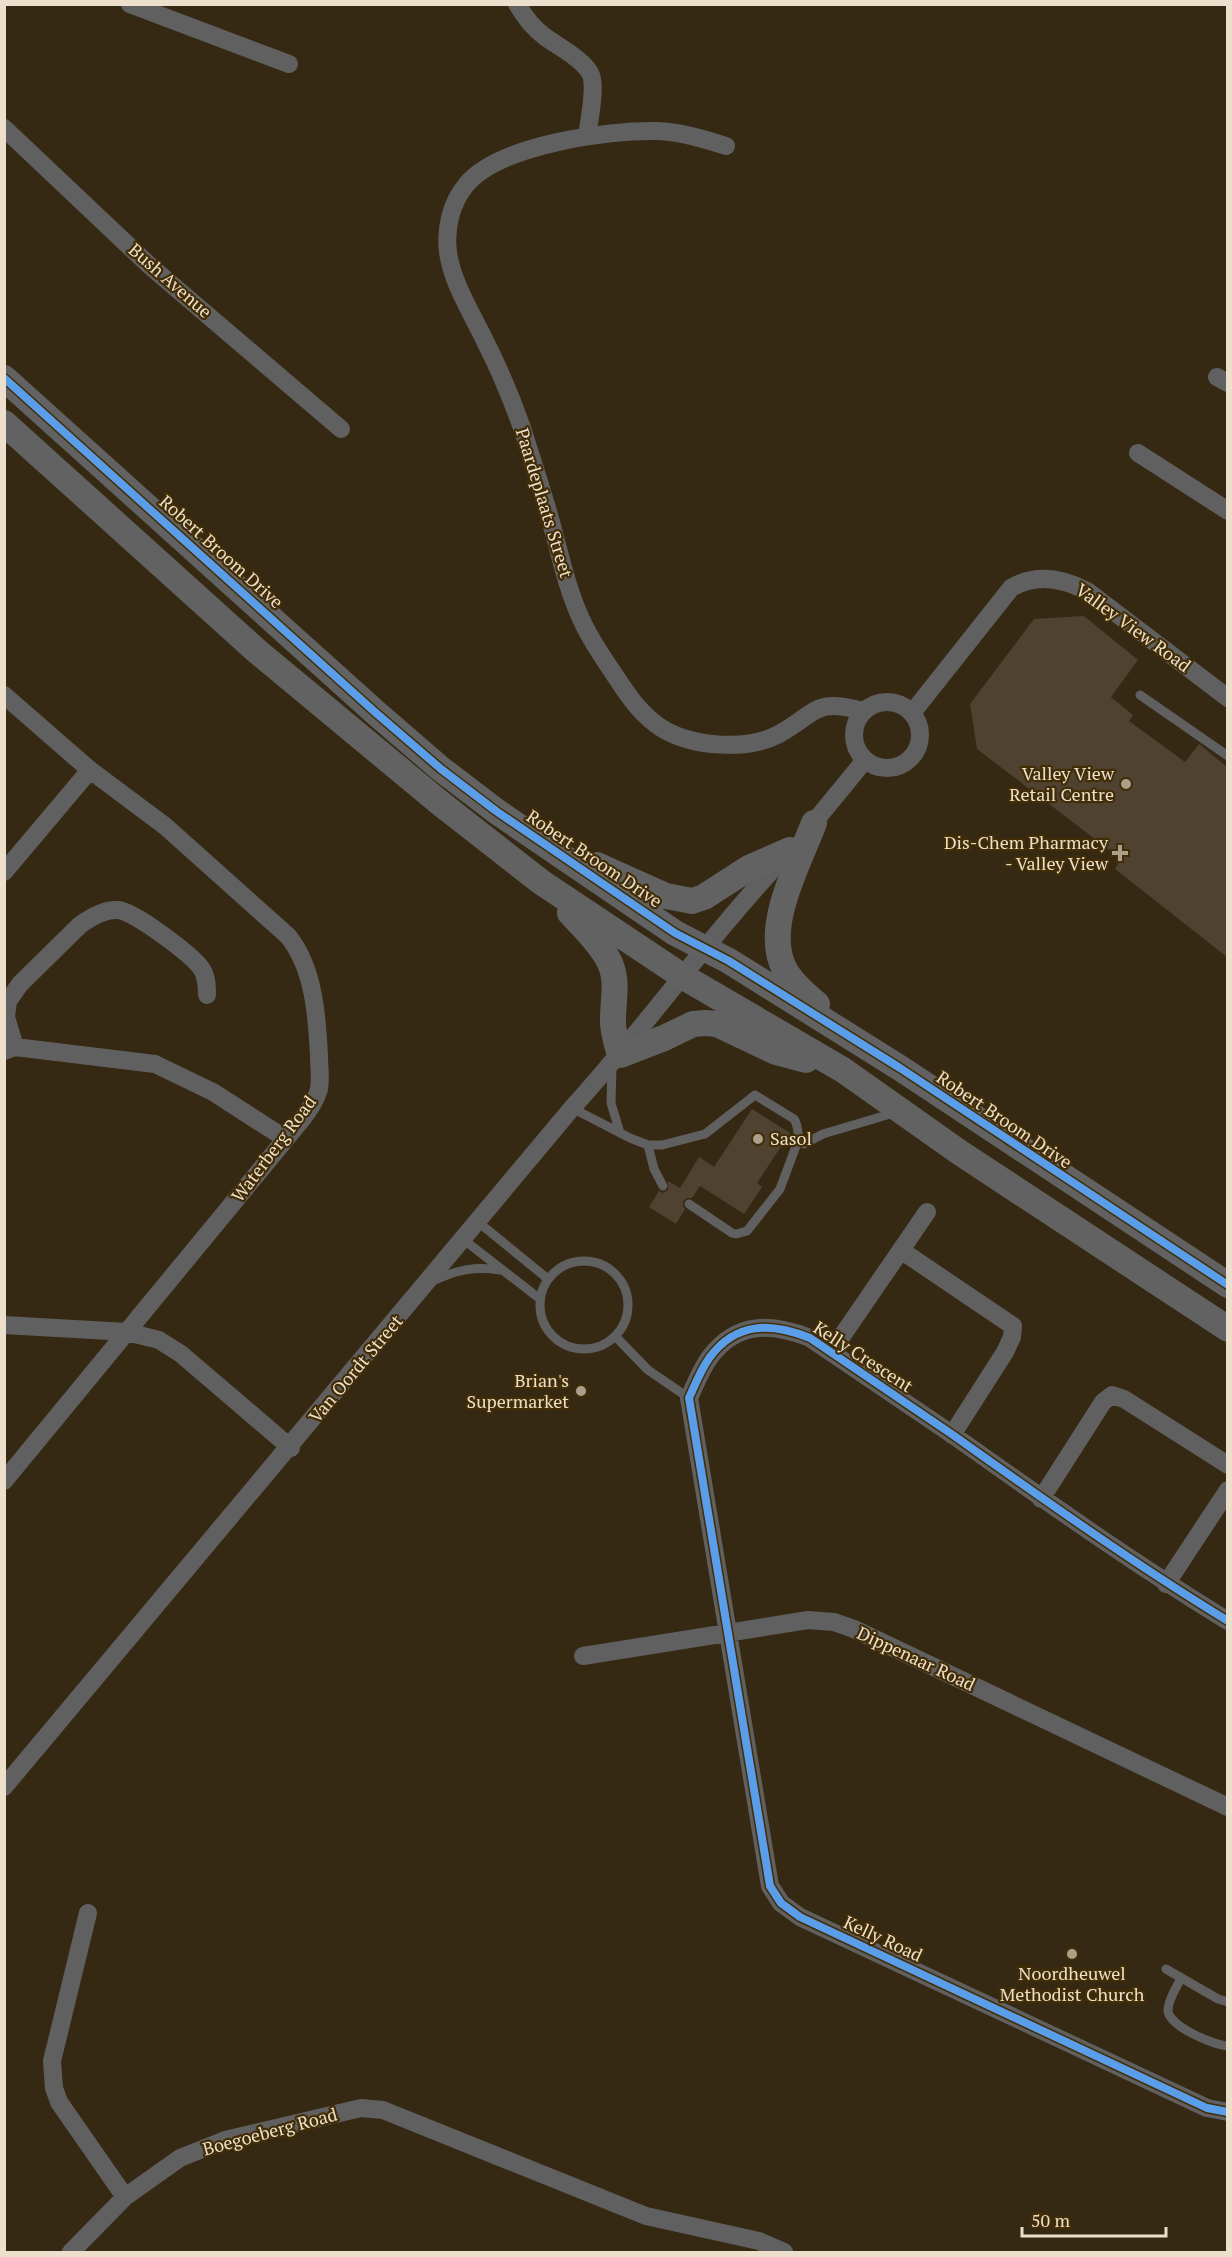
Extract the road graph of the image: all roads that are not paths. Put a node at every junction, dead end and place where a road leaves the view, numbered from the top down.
1 (130, 4) edge
2 (517, 4) edge
3 (289, 64) dead end
4 (4, 128) edge
5 (587, 136) junction
6 (726, 146) dead end
7 (4, 378) edge
8 (4, 423) edge
9 (341, 429) dead end
10 (1138, 453) dead end
11 (1227, 511) edge
12 (4, 695) edge
13 (1140, 695) dead end
14 (1227, 698) edge
15 (863, 711) junction
16 (912, 713) junction
17 (1227, 756) edge
18 (865, 760) junction
19 (90, 770) junction
20 (814, 823) junction
21 (534, 836) junction
22 (790, 850) junction
23 (4, 872) edge
24 (541, 882) junction
25 (705, 949) junction
26 (682, 976) junction
27 (207, 995) dead end
28 (10, 1049) edge
29 (616, 1060) junction
30 (900, 1068) junction
31 (843, 1071) junction
32 (572, 1108) junction
33 (899, 1112) junction
34 (620, 1133) junction
35 (799, 1137) junction
36 (286, 1138) junction
37 (648, 1145) junction
38 (663, 1186) dead end
39 (689, 1204) dead end
40 (927, 1212) dead end
41 (478, 1222) junction
42 (464, 1240) junction
43 (902, 1251) junction
44 (503, 1270) junction
45 (548, 1279) junction
46 (428, 1283) junction
47 (1227, 1285) edge
48 (540, 1299) junction
49 (4, 1325) edge
50 (1227, 1329) edge
51 (127, 1332) junction
52 (615, 1336) junction
53 (831, 1352) junction
54 (688, 1398) junction
55 (952, 1435) junction
56 (291, 1448) junction
57 (1227, 1465) edge
58 (4, 1481) edge
59 (1227, 1490) edge
60 (1041, 1499) junction
61 (1166, 1584) junction
62 (1227, 1621) edge
63 (727, 1632) junction
64 (583, 1656) dead end
65 (4, 1787) edge
66 (1227, 1807) edge
67 (88, 1912) dead end
68 (1166, 1969) dead end
69 (1181, 1978) junction
70 (1227, 2002) edge
71 (1227, 2046) edge
72 (1227, 2112) edge
73 (125, 2198) junction
74 (71, 2253) edge
75 (784, 2253) edge

1 - 3 street
2 - 5 street
4 - 9 street, Bush Avenue
5 - 6 street, Paardeplaats Street
5 - 15 street, Paardeplaats Street
7 - 21 street, Robert Broom Drive
8 - 24 street
10 - 11 street
12 - 19 street, Waterberg Road
13 - 17 lane
14 - 16 street, Valley View Road
15 - 16 street
15 - 18 street
16 - 18 street
18 - 20 street
19 - 23 street
19 - 36 street, Waterberg Road
20 - 22 street
20 - 30 street
21 - 22 street
21 - 25 street, Robert Broom Drive
22 - 25 street
24 - 26 street
24 - 29 street
25 - 26 street, Van Oordt Street
25 - 30 street, Robert Broom Drive
26 - 29 street, Van Oordt Street
26 - 31 street
27 - 28 street
28 - 36 street
29 - 31 street
29 - 32 street, Van Oordt Street
29 - 34 lane
30 - 47 street, Robert Broom Drive
31 - 33 street
32 - 34 lane
32 - 41 street, Van Oordt Street
33 - 35 lane
33 - 50 street
34 - 37 lane
35 - 37 lane
35 - 39 lane
36 - 51 street, Waterberg Road
37 - 38 lane
40 - 43 street
41 - 42 street, Van Oordt Street
41 - 45 lane
42 - 44 lane
42 - 46 street, Van Oordt Street
43 - 53 street
43 - 55 street
44 - 46 lane
44 - 48 lane
45 - 48 lane
45 - 52 lane
46 - 56 street, Van Oordt Street
48 - 52 lane
49 - 51 street
51 - 56 street
51 - 58 street, Waterberg Road
52 - 54 lane
53 - 54 street, Kelly Crescent
53 - 55 street, Kelly Crescent
54 - 63 street
55 - 60 street, Kelly Crescent
56 - 65 street, Van Oordt Street
57 - 60 street
59 - 61 street
60 - 61 street, Kelly Crescent
61 - 62 street, Kelly Crescent
63 - 64 street, Dippenaar Road
63 - 66 street, Dippenaar Road
63 - 72 street, Kelly Road
67 - 73 street
68 - 69 lane
69 - 70 lane
69 - 71 lane
73 - 74 street, Boegoeberg Road
73 - 75 street, Boegoeberg Road

